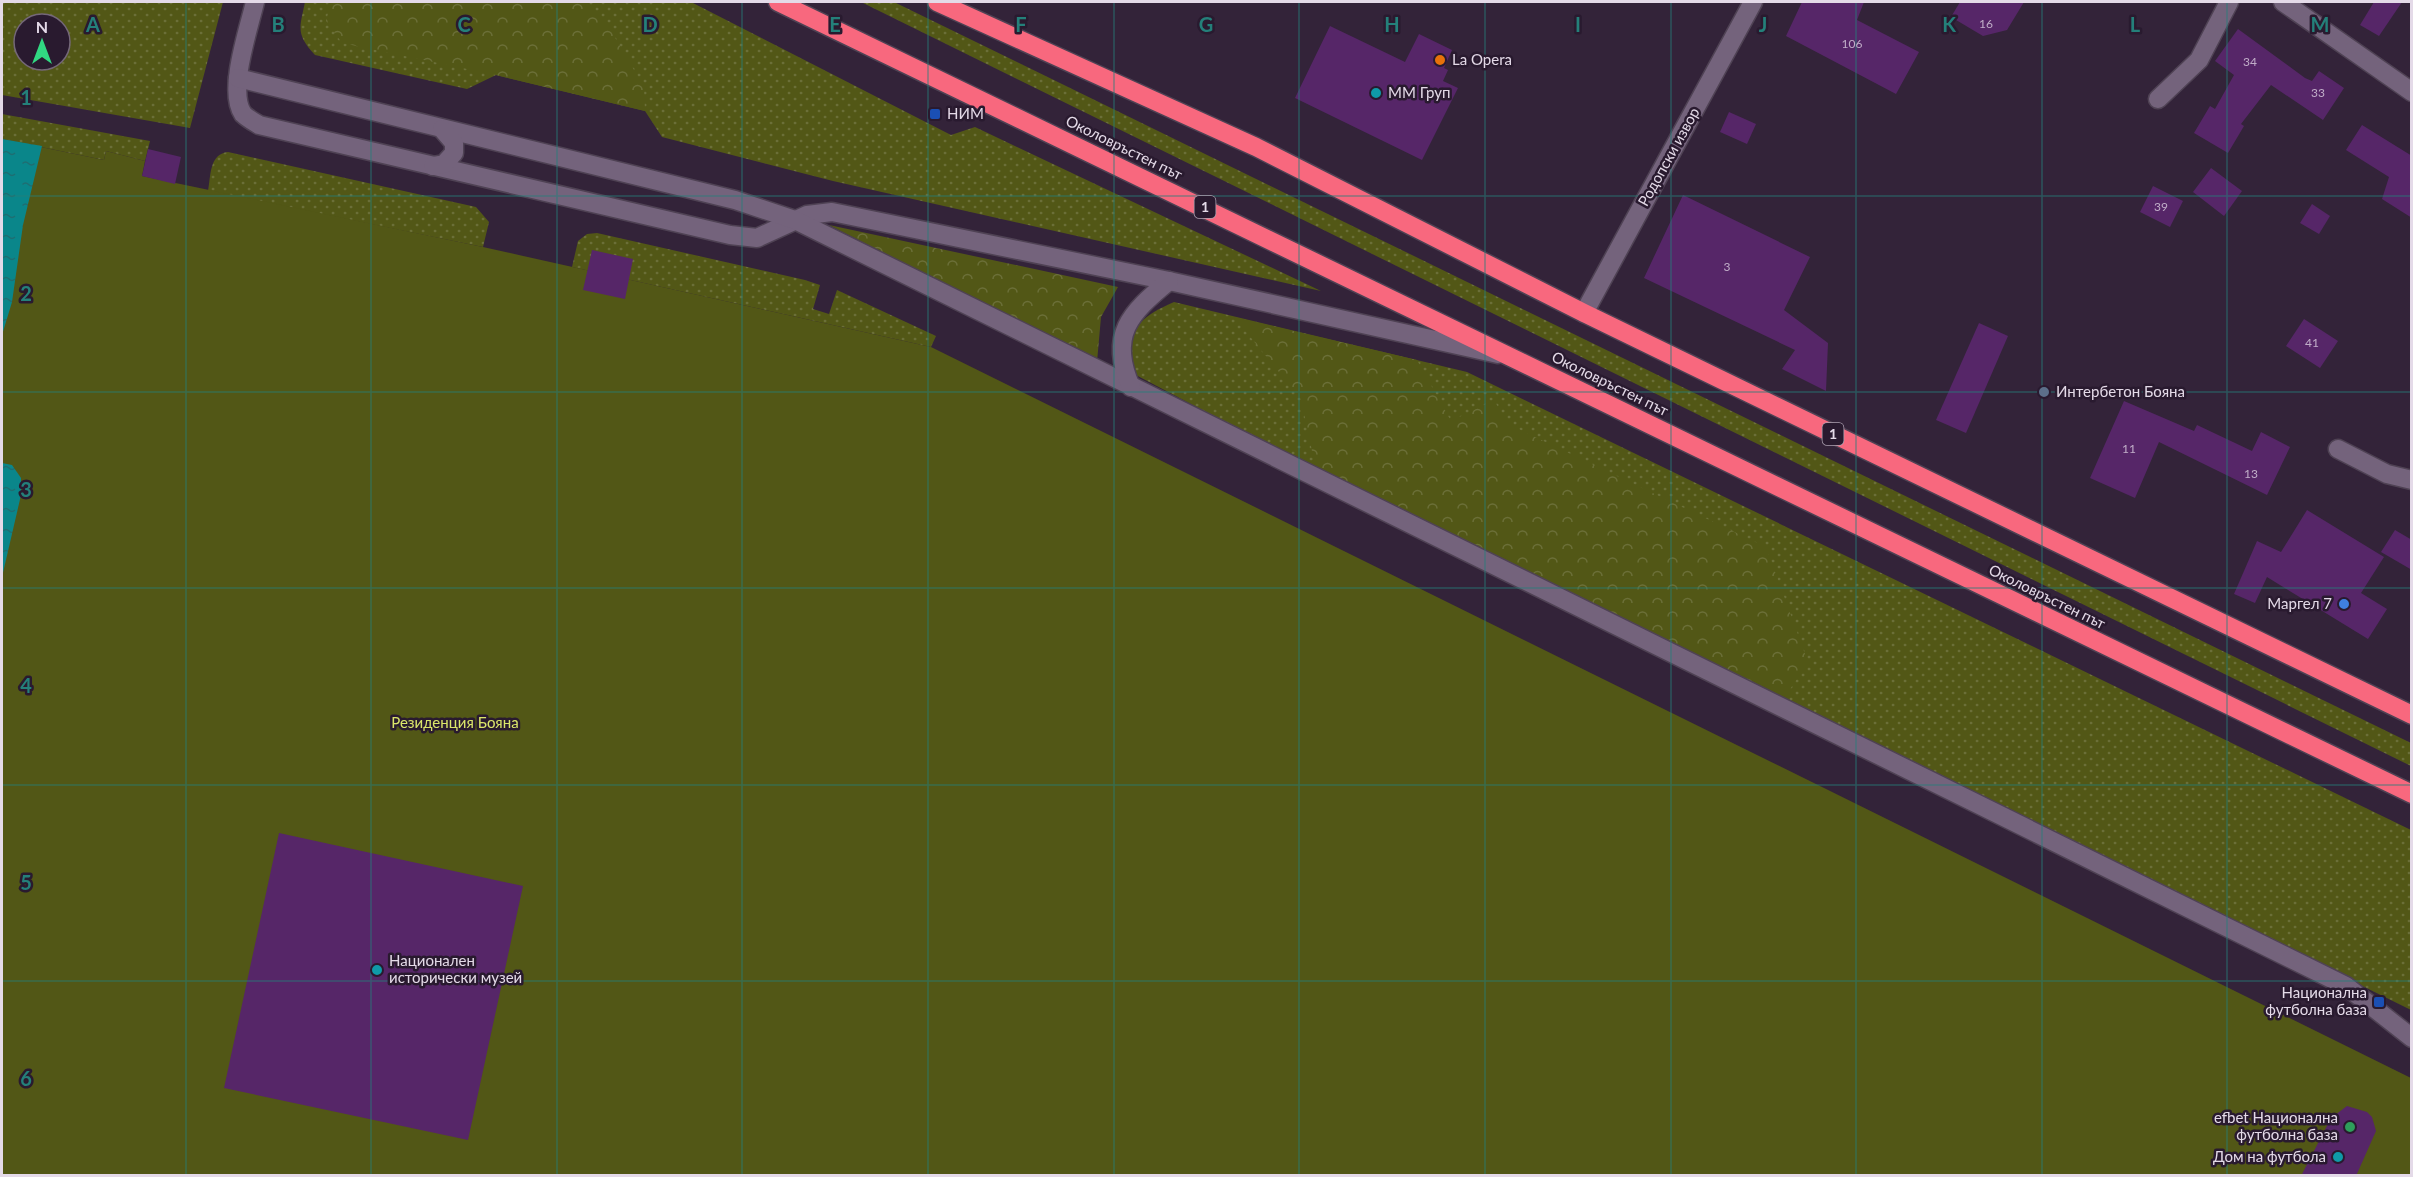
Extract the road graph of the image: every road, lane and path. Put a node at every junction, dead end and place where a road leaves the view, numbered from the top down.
1 (255, 2) edge
2 (937, 2) edge
3 (969, 2) edge
4 (1753, 2) edge
5 (2229, 2) edge
6 (2283, 2) edge
7 (788, 4) edge
8 (1000, 28) junction
9 (238, 78) junction
10 (2412, 92) edge
11 (2158, 99) dead end
12 (442, 129) junction
13 (433, 166) junction
14 (795, 220) junction
15 (1168, 281) junction
16 (1584, 313) junction
17 (1517, 359) junction
18 (1131, 387) junction
19 (2338, 449) dead end
20 (2412, 480) edge
21 (2412, 715) edge
22 (2412, 794) edge
23 (2412, 1038) edge

1 - 9 street
2 - 8 highway, 1
3 - 8 highway
4 - 16 street, Родопски извор
5 - 11 street
6 - 10 street
7 - 17 highway, Околовръстен път / 1
8 - 16 highway, 1
9 - 12 street
9 - 13 street
12 - 13 street
12 - 14 street
13 - 14 street
14 - 15 street
14 - 18 street
15 - 17 street
15 - 18 street
16 - 21 highway, 1
17 - 22 highway, Околовръстен път / 1
18 - 23 street
19 - 20 street

